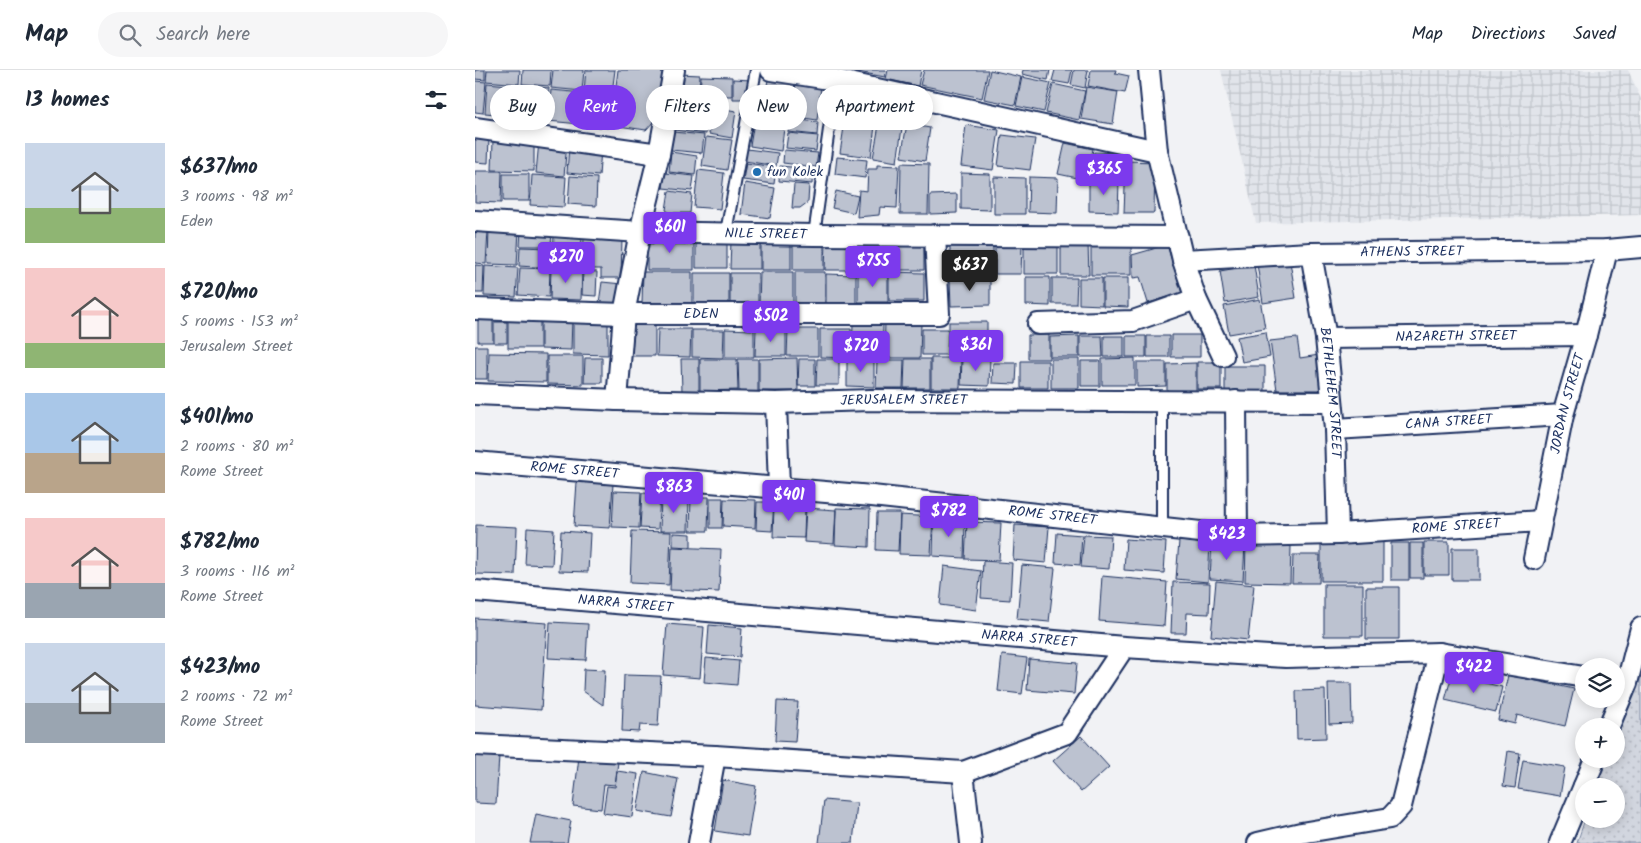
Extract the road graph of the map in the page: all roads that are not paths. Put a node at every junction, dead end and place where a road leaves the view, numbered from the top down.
1 (674, 70) edge
2 (756, 70) edge
3 (771, 70) edge
4 (1149, 70) edge
5 (837, 80) junction
6 (475, 128) edge
7 (1157, 151) junction
8 (659, 154) junction
9 (475, 221) edge
10 (640, 232) junction
11 (726, 232) junction
12 (814, 235) junction
13 (935, 235) junction
14 (1178, 237) junction
15 (1641, 248) edge
16 (1607, 250) junction
17 (1311, 253) junction
18 (1183, 260) junction
19 (1196, 299) junction
20 (475, 309) edge
21 (624, 314) junction
22 (1038, 324) dead end
23 (1586, 335) junction
24 (1326, 338) junction
25 (1223, 356) dead end
26 (475, 394) edge
27 (617, 400) junction
28 (1163, 400) junction
29 (1235, 401) junction
30 (1332, 402) junction
31 (776, 403) junction
32 (1563, 415) junction
33 (1335, 429) junction
34 (475, 462) edge
35 (779, 487) junction
36 (1541, 521) junction
37 (1162, 527) junction
38 (1338, 534) junction
39 (1237, 536) junction
40 (1534, 559) dead end
41 (475, 591) edge
42 (1641, 628) edge
43 (1124, 647) junction
44 (1439, 653) junction
45 (1625, 672) edge
46 (1575, 676) edge
47 (475, 745) edge
48 (715, 756) junction
49 (963, 772) junction
50 (1575, 807) edge
51 (1301, 838) edge
52 (699, 843) edge
53 (971, 843) edge
54 (1258, 843) edge
55 (1560, 843) edge

1 - 8 street
2 - 11 lane
3 - 5 street
4 - 7 street
5 - 7 street
5 - 12 lane
6 - 8 street
7 - 14 street
8 - 10 street
9 - 10 street, NILE STREET
10 - 11 street, NILE STREET
10 - 21 street
11 - 12 street, NILE STREET
12 - 13 street, NILE STREET
13 - 14 street, NILE STREET
13 - 21 street, EDEN
14 - 18 street
15 - 16 street, ATHENS STREET
16 - 17 street, ATHENS STREET
16 - 23 street, JORDAN STREET
17 - 18 street, ATHENS STREET
17 - 24 street, BETHLEHEM STREET
18 - 19 street
19 - 22 street
19 - 25 street
20 - 21 street, EDEN
21 - 27 street
23 - 24 street, NAZARETH STREET
23 - 32 street, JORDAN STREET
24 - 30 street, BETHLEHEM STREET
26 - 27 street, JERUSALEM STREET
27 - 31 street, JERUSALEM STREET
28 - 29 street, JERUSALEM STREET
28 - 31 street, JERUSALEM STREET
28 - 37 lane
29 - 30 street, JERUSALEM STREET
29 - 39 street
30 - 33 street, BETHLEHEM STREET
31 - 35 street
32 - 33 street, CANA STREET
32 - 36 street, JORDAN STREET
33 - 38 street, BETHLEHEM STREET
34 - 35 street, ROME STREET
35 - 37 street, ROME STREET
36 - 38 street, ROME STREET
36 - 40 street, JORDAN STREET
37 - 39 street, ROME STREET
38 - 39 street, ROME STREET
41 - 43 street, NARRA STREET
42 - 45 street
43 - 44 street, NARRA STREET
43 - 49 street
44 - 46 street, NARRA STREET
44 - 51 street
47 - 48 street
48 - 49 street
48 - 52 street
49 - 53 street
50 - 55 street
51 - 54 street

